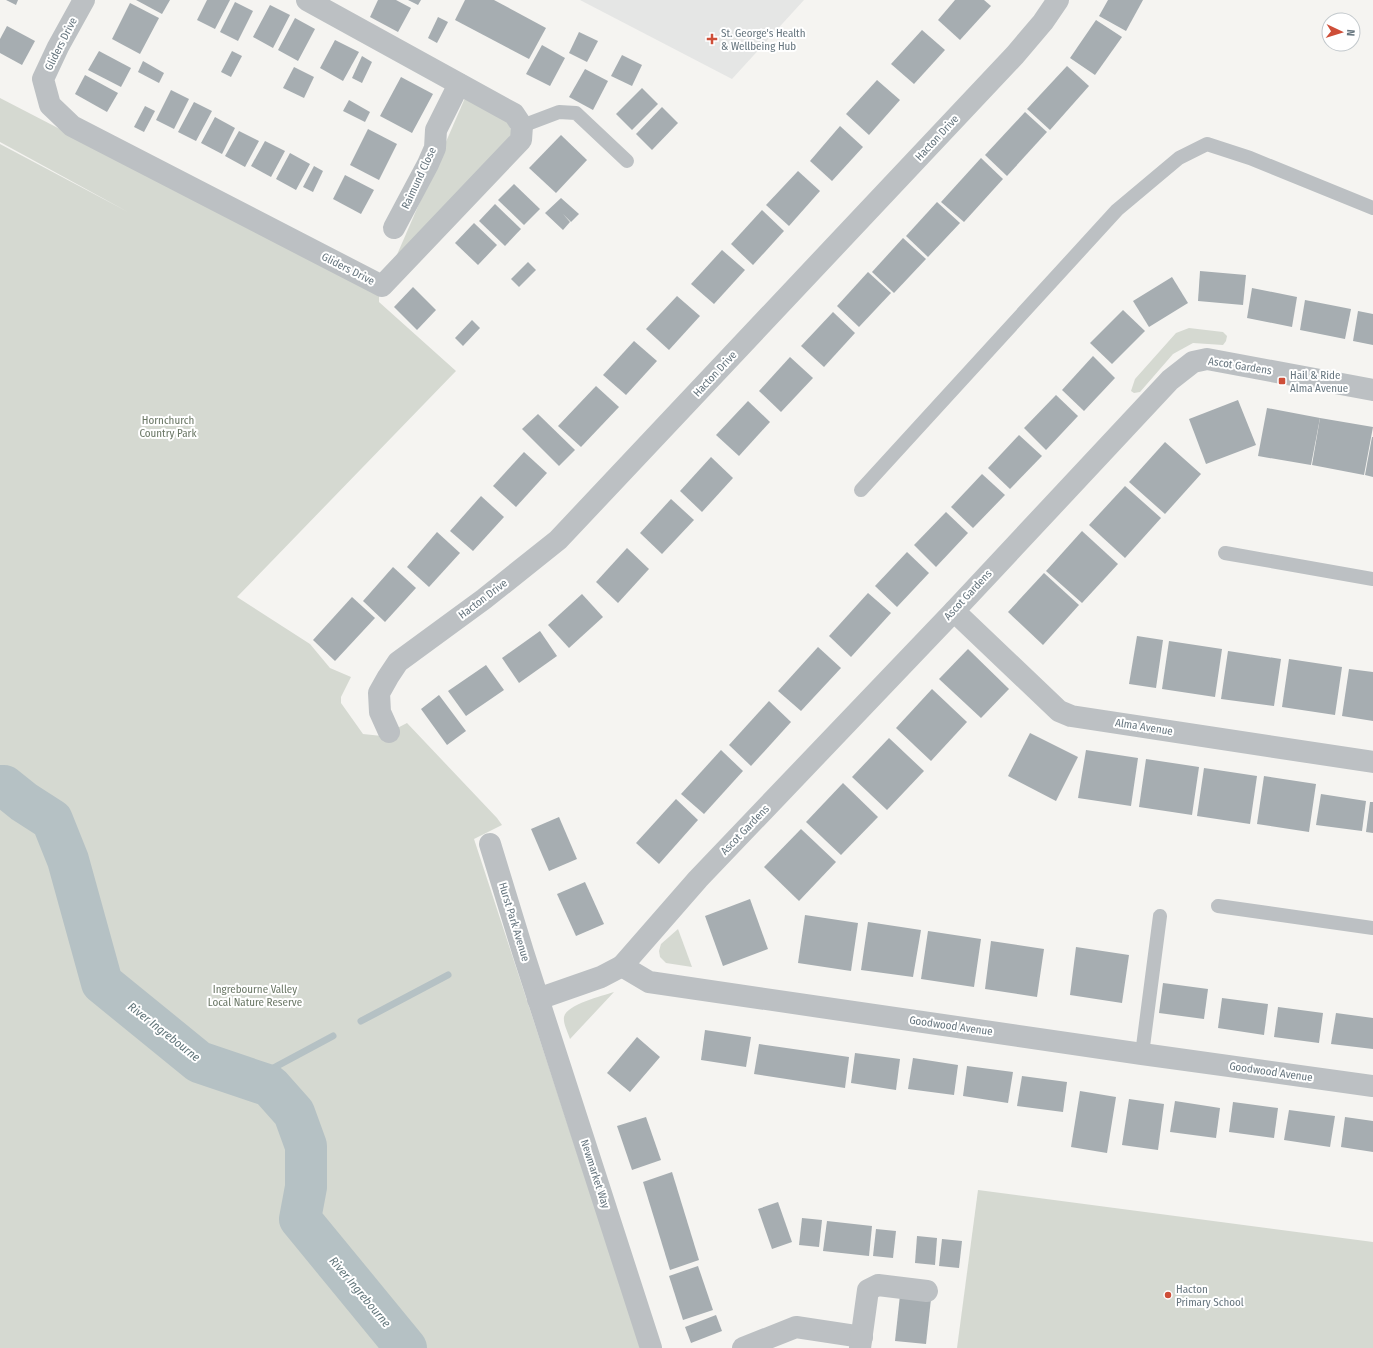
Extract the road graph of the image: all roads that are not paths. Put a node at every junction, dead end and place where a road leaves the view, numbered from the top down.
1 (84, 0) edge
2 (307, 0) edge
3 (1058, 0) edge
4 (333, 6) edge
5 (459, 84) junction
6 (522, 126) junction
7 (627, 161) dead end
8 (1373, 208) edge
9 (394, 228) dead end
10 (1373, 390) edge
11 (861, 490) dead end
12 (1225, 553) dead end
13 (1373, 579) edge
14 (954, 611) junction
15 (389, 732) dead end
16 (1373, 762) edge
17 (490, 844) dead end
18 (1218, 906) dead end
19 (1160, 916) dead end
20 (1373, 928) edge
21 (622, 966) junction
22 (538, 999) junction
23 (1142, 1054) junction
24 (1373, 1086) edge
25 (927, 1291) dead end
26 (861, 1342) edge
27 (652, 1348) edge
28 (743, 1348) edge

1 - 6 street, Gliders Drive
2 - 4 street
3 - 15 street, Hacton Drive
4 - 5 street
5 - 6 street
5 - 9 street, Raimund Close
6 - 7 lane
8 - 11 lane
10 - 14 street, Ascot Gardens
12 - 13 lane
14 - 16 street, Alma Avenue
14 - 21 street, Ascot Gardens
17 - 22 street, Hurst Park Avenue
18 - 20 lane
19 - 23 lane
21 - 22 street
21 - 23 street, Goodwood Avenue
22 - 27 street, Newmarket Way
23 - 24 street, Goodwood Avenue
25 - 26 street
26 - 28 street

